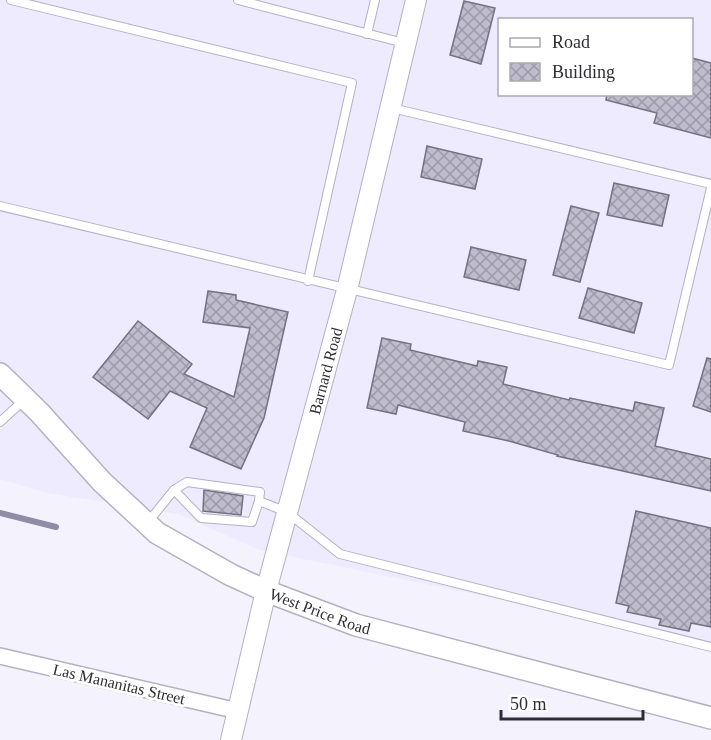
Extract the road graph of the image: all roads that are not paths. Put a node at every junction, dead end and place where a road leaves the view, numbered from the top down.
1 (11, 0) edge
2 (238, 0) edge
3 (375, 0) edge
4 (416, 0) edge
5 (367, 33) junction
6 (406, 44) junction
7 (390, 108) junction
8 (711, 186) edge
9 (0, 206) edge
10 (308, 281) junction
11 (347, 290) junction
12 (0, 374) edge
13 (26, 399) junction
14 (0, 422) edge
15 (174, 490) junction
16 (259, 501) junction
17 (287, 512) junction
18 (147, 524) junction
19 (266, 591) junction
20 (711, 647) edge
21 (0, 656) edge
22 (238, 711) junction
23 (711, 717) edge
24 (231, 740) edge

1 - 10 lane
2 - 5 lane
3 - 5 lane
4 - 6 street, Barnard Road
5 - 6 lane
6 - 7 street, Barnard Road
7 - 8 lane
7 - 11 street, Barnard Road
8 - 11 lane
9 - 10 lane
10 - 11 lane
11 - 17 street, Barnard Road
12 - 13 main road, West Price Road
13 - 14 lane
13 - 18 main road, West Price Road
15 - 16 lane
15 - 16 lane
15 - 18 lane
16 - 17 lane
17 - 19 street, Barnard Road
17 - 20 lane
18 - 19 main road, West Price Road
19 - 22 street, Barnard Road
19 - 23 main road, West Price Road
21 - 22 street, Las Mananitas Street
22 - 24 street, Barnard Road

